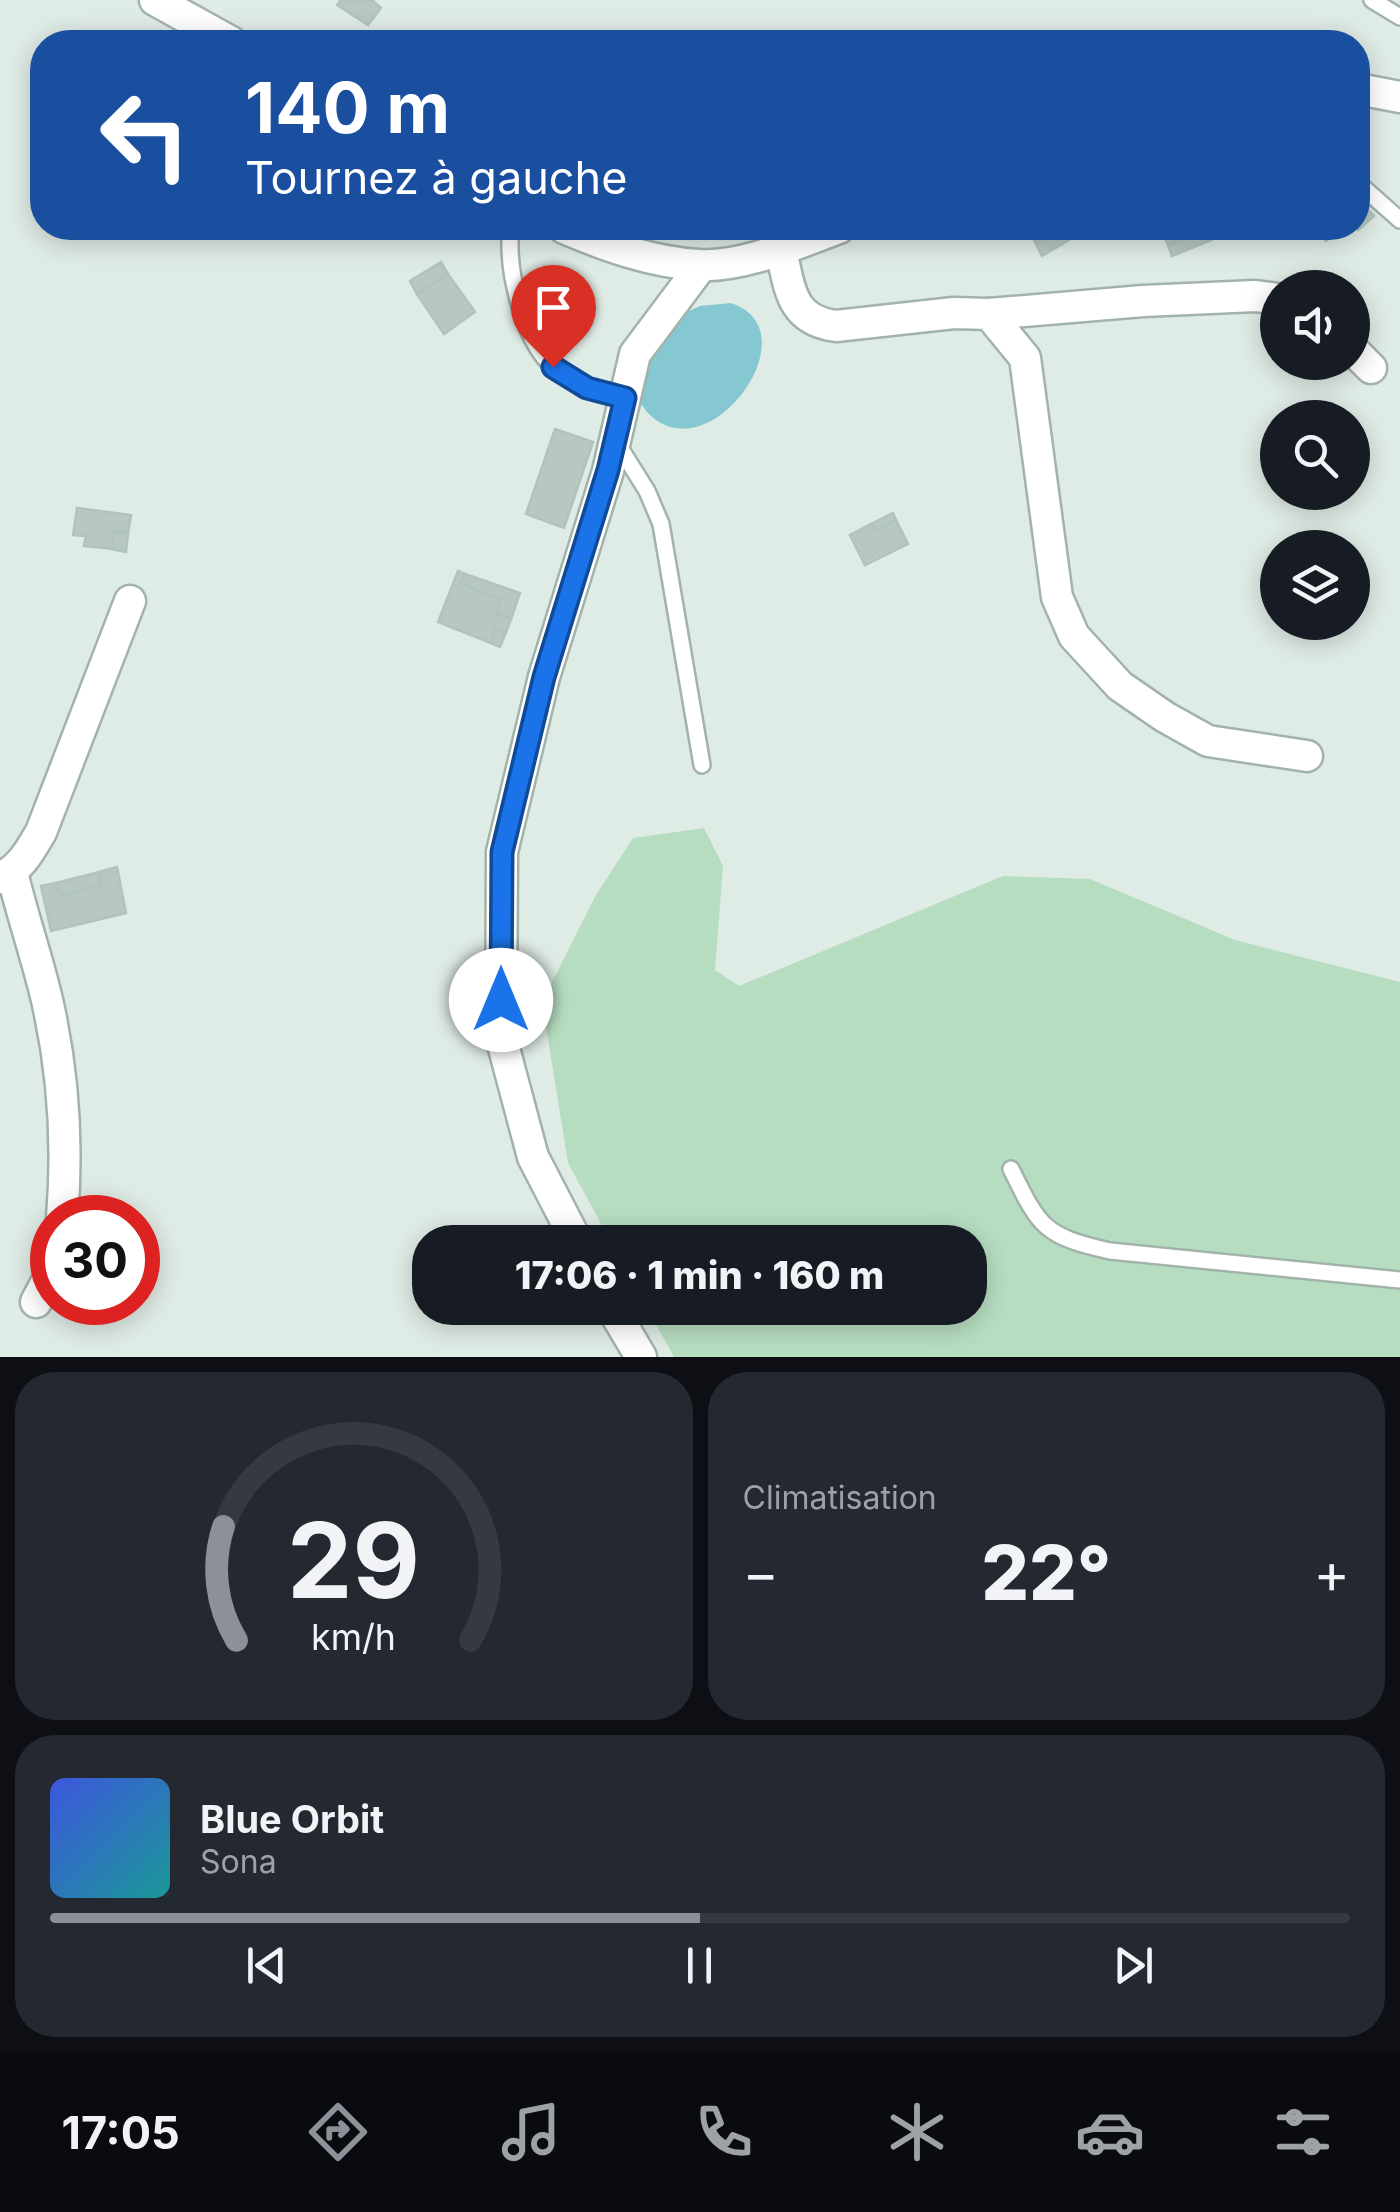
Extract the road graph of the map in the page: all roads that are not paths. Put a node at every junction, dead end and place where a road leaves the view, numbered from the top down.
1 (156, 0) edge
2 (1372, 0) edge
3 (1400, 17) edge
4 (210, 30) edge
5 (1370, 91) edge
6 (1400, 97) edge
7 (1370, 194) edge
8 (1400, 220) edge
9 (509, 240) edge
10 (591, 240) edge
11 (807, 240) edge
12 (781, 250) junction
13 (700, 266) junction
14 (1260, 297) edge
15 (990, 314) junction
16 (625, 398) junction
17 (615, 440) junction
18 (130, 601) dead end
19 (1306, 756) dead end
20 (702, 765) dead end
21 (6, 875) edge
22 (1011, 1169) dead end
23 (62, 1195) edge
24 (567, 1225) edge
25 (1400, 1280) edge
26 (622, 1325) edge
27 (641, 1357) edge

1 - 4 street
2 - 3 lane
5 - 6 street
7 - 8 lane
9 - 16 lane
10 - 13 street
11 - 12 street
12 - 13 street
12 - 15 street
13 - 16 street
14 - 15 street
15 - 19 street
16 - 17 street
17 - 20 lane
17 - 24 street
18 - 21 street
21 - 23 street
22 - 25 lane
26 - 27 street

